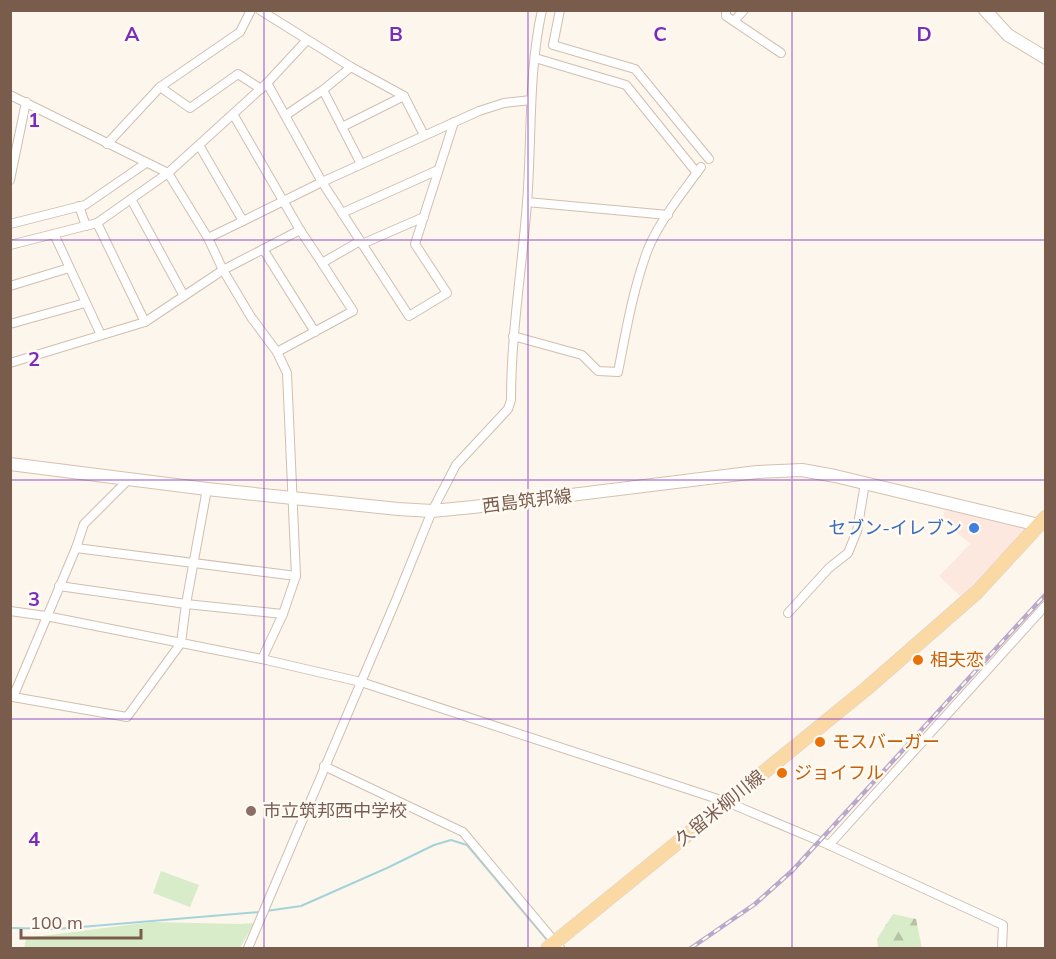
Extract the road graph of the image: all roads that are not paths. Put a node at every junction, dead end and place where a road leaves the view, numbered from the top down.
1 (251, 10) edge
2 (260, 10) edge
3 (542, 10) edge
4 (560, 10) edge
5 (726, 10) edge
6 (744, 10) edge
7 (985, 10) edge
8 (734, 21) junction
9 (307, 40) junction
10 (782, 53) dead end
11 (536, 58) junction
12 (1046, 58) edge
13 (351, 67) junction
14 (264, 86) junction
15 (160, 87) junction
16 (323, 90) junction
17 (10, 95) edge
18 (404, 96) junction
19 (531, 100) junction
20 (26, 102) junction
21 (233, 114) junction
22 (286, 115) junction
23 (454, 122) junction
24 (342, 127) junction
25 (424, 135) junction
26 (107, 144) junction
27 (199, 146) junction
28 (709, 159) dead end
29 (146, 163) junction
30 (361, 164) junction
31 (438, 170) junction
32 (168, 173) junction
33 (10, 180) edge
34 (322, 182) junction
35 (131, 199) junction
36 (284, 201) junction
37 (527, 202) junction
38 (79, 206) junction
39 (342, 213) junction
40 (668, 215) junction
41 (424, 216) junction
42 (243, 221) junction
43 (98, 223) junction
44 (10, 224) edge
45 (86, 226) junction
46 (300, 230) junction
47 (54, 234) junction
48 (208, 238) junction
49 (361, 242) junction
50 (10, 245) edge
51 (263, 249) junction
52 (322, 262) junction
53 (69, 268) junction
54 (223, 270) junction
55 (10, 286) edge
56 (184, 296) junction
57 (85, 303) junction
58 (145, 322) junction
59 (10, 324) edge
60 (315, 332) junction
61 (101, 335) junction
62 (513, 336) junction
63 (277, 352) junction
64 (10, 363) edge
65 (10, 464) edge
66 (129, 479) junction
67 (865, 483) junction
68 (207, 489) junction
69 (293, 498) junction
70 (432, 511) junction
71 (1042, 521) edge
72 (76, 548) junction
73 (194, 564) junction
74 (296, 576) junction
75 (59, 586) junction
76 (186, 604) junction
77 (1046, 604) edge
78 (10, 610) edge
79 (788, 613) dead end
80 (283, 614) junction
81 (46, 616) junction
82 (181, 643) junction
83 (262, 659) junction
84 (361, 682) junction
85 (324, 766) junction
86 (727, 802) junction
87 (829, 845) junction
88 (555, 947) edge
89 (248, 948) edge
90 (1002, 948) edge

1 - 15 street
2 - 9 street
3 - 11 street
4 - 28 street
5 - 8 street
6 - 8 street
7 - 12 main road
8 - 10 street
9 - 13 street
9 - 14 street
11 - 19 street
11 - 40 street
13 - 16 street
13 - 18 street
14 - 15 street
14 - 21 street
14 - 22 street
15 - 26 street
16 - 22 street
16 - 24 street
17 - 20 street
18 - 24 street
18 - 25 street
19 - 23 street
19 - 37 street
20 - 26 street
20 - 33 street
21 - 27 street
21 - 36 street
22 - 34 street
23 - 25 street
23 - 31 street
24 - 30 street
25 - 30 street
26 - 29 street
27 - 32 street
27 - 42 street
29 - 32 street
29 - 38 street
30 - 34 street
31 - 39 street
31 - 41 street
32 - 35 street
32 - 48 street
34 - 36 street
34 - 39 street
35 - 43 street
35 - 56 street
36 - 42 street
36 - 46 street
37 - 40 street
37 - 62 street
38 - 44 street
38 - 45 street
39 - 49 street
40 - 62 street
41 - 49 street
41 - 49 street
42 - 48 street
43 - 45 street
43 - 58 street
45 - 47 street
46 - 51 street
46 - 52 street
47 - 50 street
47 - 53 street
48 - 54 street
49 - 52 street
51 - 54 street
51 - 60 street
52 - 60 street
53 - 55 street
53 - 57 street
54 - 56 street
54 - 63 street
56 - 58 street
57 - 59 street
57 - 61 street
58 - 61 street
60 - 63 street
61 - 64 street
62 - 70 street
63 - 69 street
65 - 66 main road, 西島筑邦線
66 - 68 main road, 西島筑邦線
66 - 72 street
67 - 70 main road, 西島筑邦線
67 - 71 main road, 西島筑邦線
67 - 79 street
68 - 69 main road, 西島筑邦線
68 - 73 street
69 - 70 main road, 西島筑邦線
69 - 74 street
70 - 84 street
71 - 86 main road, 久留米柳川線
72 - 73 street
72 - 75 street
73 - 74 street
73 - 76 street
74 - 80 street
75 - 76 street
75 - 81 street
76 - 80 street
76 - 82 street
77 - 87 street
78 - 81 street
80 - 83 street
81 - 82 street
81 - 82 street
82 - 83 street
83 - 84 street
84 - 85 street
84 - 86 street
85 - 88 street
85 - 89 street
86 - 87 street
86 - 88 main road, 久留米柳川線
87 - 90 street

